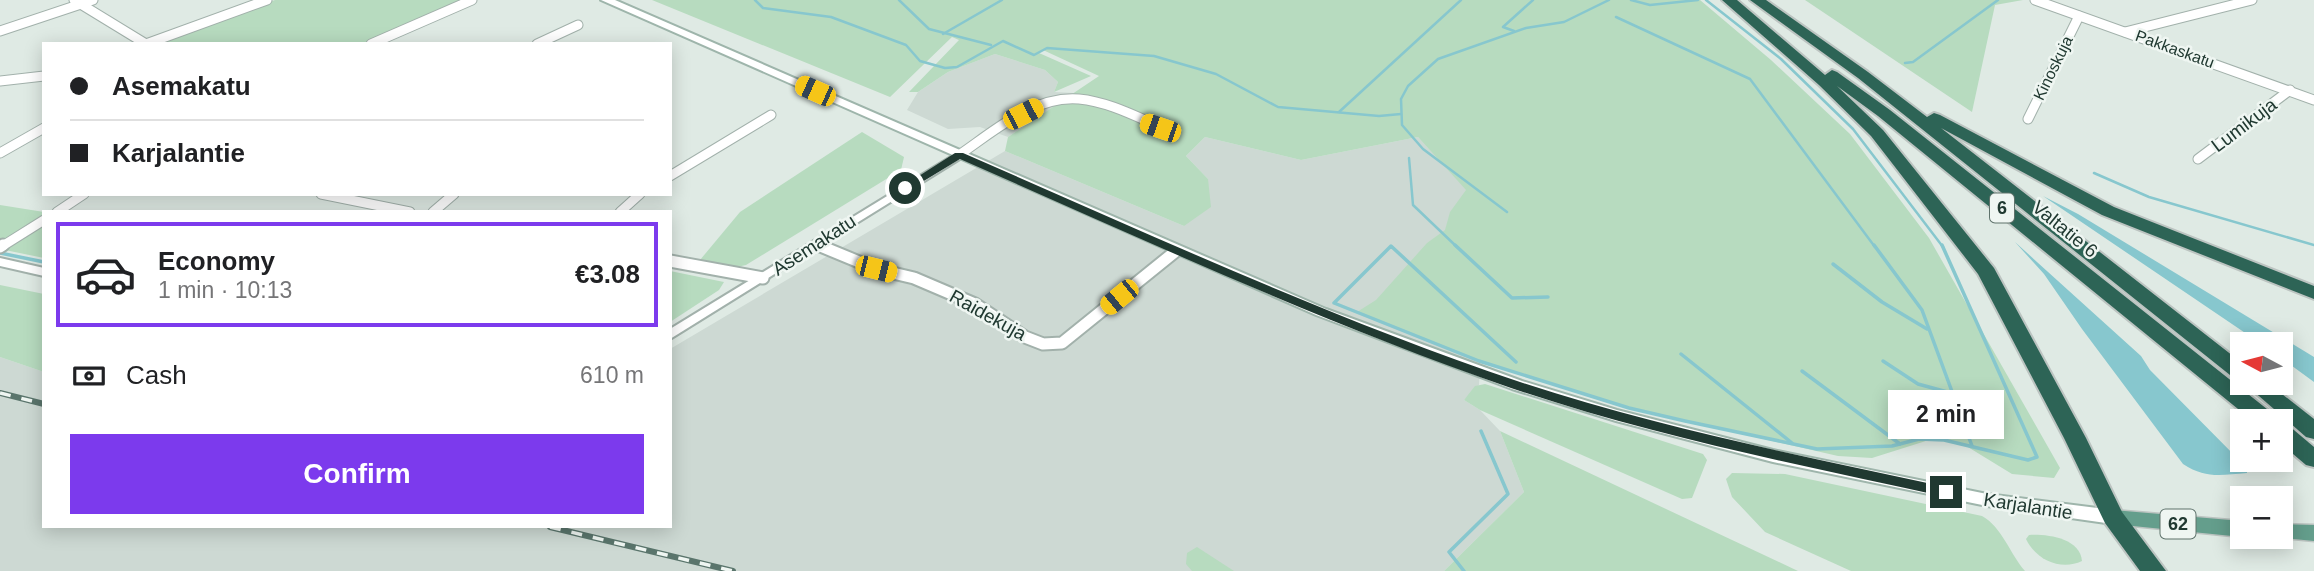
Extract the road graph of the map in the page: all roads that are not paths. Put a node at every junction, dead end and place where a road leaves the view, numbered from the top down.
1 (93, 0) edge
2 (267, 0) edge
3 (472, 0) edge
4 (606, 0) edge
5 (1729, 0) edge
6 (1757, 0) edge
7 (2035, 0) edge
8 (2252, 0) edge
9 (77, 2) edge
10 (2079, 16) junction
11 (578, 25) dead end
12 (0, 31) edge
13 (2125, 32) junction
14 (143, 42) edge
15 (152, 42) edge
16 (376, 42) edge
17 (541, 42) edge
18 (1863, 75) junction
19 (42, 76) edge
20 (0, 81) edge
21 (2290, 90) junction
22 (2313, 99) edge
23 (771, 115) dead end
24 (2028, 119) dead end
25 (42, 129) edge
26 (1175, 133) dead end
27 (0, 153) edge
28 (959, 155) junction
29 (2198, 159) dead end
30 (672, 175) edge
31 (82, 196) edge
32 (331, 196) edge
33 (452, 196) edge
34 (638, 196) edge
35 (60, 210) edge
36 (400, 210) edge
37 (435, 210) edge
38 (622, 210) edge
39 (42, 221) edge
40 (816, 244) junction
41 (0, 247) edge
42 (1176, 251) junction
43 (672, 261) edge
44 (0, 262) edge
45 (42, 272) edge
46 (763, 278) junction
47 (2314, 293) edge
48 (672, 334) edge
49 (2230, 365) edge
50 (2270, 396) edge
51 (2253, 409) edge
52 (2314, 431) edge
53 (2293, 442) edge
54 (2314, 459) edge
55 (2113, 517) junction
56 (2230, 528) edge
57 (2293, 532) edge
58 (2314, 533) edge
59 (2154, 571) edge

1 - 9 street
2 - 15 street
3 - 16 street
4 - 28 main road, Karjalantie
5 - 51 highway, Valtatie 6 / 6
5 - 55 highway
6 - 18 highway, Valtatie 6 / 6
7 - 10 street, Pakkaskatu
8 - 13 street
9 - 12 street
9 - 14 street
10 - 13 street, Pakkaskatu
10 - 24 street, Kinoskuja
11 - 17 street
13 - 21 street, Pakkaskatu
18 - 47 highway
18 - 49 highway, Valtatie 6 / 6
19 - 20 street
21 - 22 street, Pakkaskatu
21 - 29 street, Lumikuja
23 - 30 street
25 - 27 street
26 - 28 street
28 - 40 street, Asemakatu
28 - 42 main road, Karjalantie
31 - 35 street
32 - 36 street
33 - 37 street
34 - 38 street
39 - 41 street
40 - 42 street, Raidekuja
40 - 46 street, Asemakatu
42 - 55 main road, Karjalantie
43 - 46 street
44 - 45 street
46 - 48 street, Asemakatu
50 - 52 highway
53 - 54 highway
55 - 56 main road, 62
55 - 59 highway
57 - 58 main road

